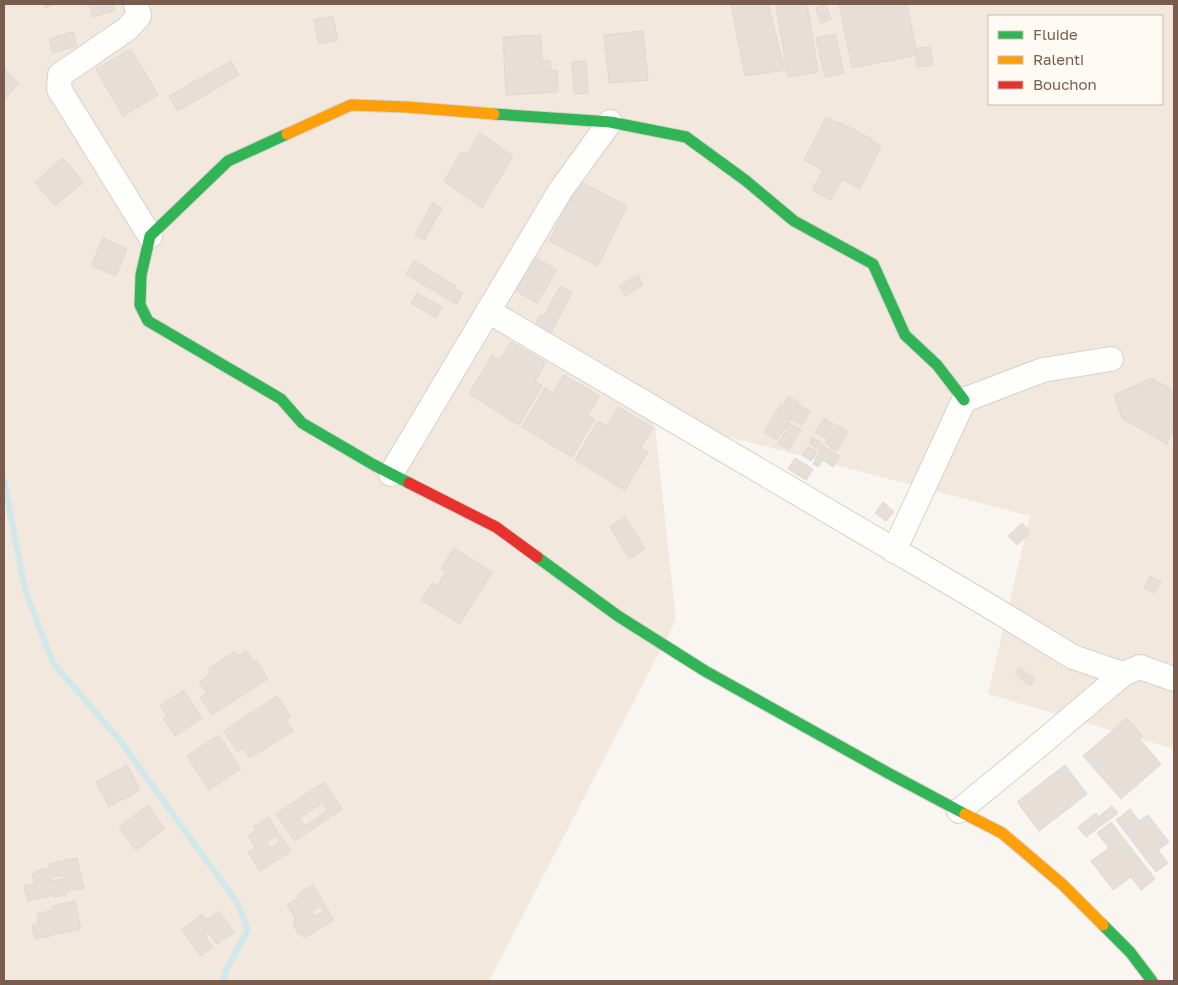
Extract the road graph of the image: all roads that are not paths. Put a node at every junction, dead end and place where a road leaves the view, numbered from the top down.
1 (136, 4) edge
2 (610, 122) junction
3 (150, 236) junction
4 (488, 311) junction
5 (1111, 358) dead end
6 (964, 400) junction
7 (391, 474) junction
8 (894, 551) junction
9 (1123, 674) junction
10 (1174, 679) edge
11 (959, 810) junction
12 (1152, 981) edge

1 - 3 street
2 - 3 street
2 - 4 street
2 - 6 street
3 - 7 street
4 - 7 street
4 - 8 street
5 - 6 street
6 - 8 street
7 - 11 street
8 - 9 street
9 - 10 street
9 - 11 street
11 - 12 street

